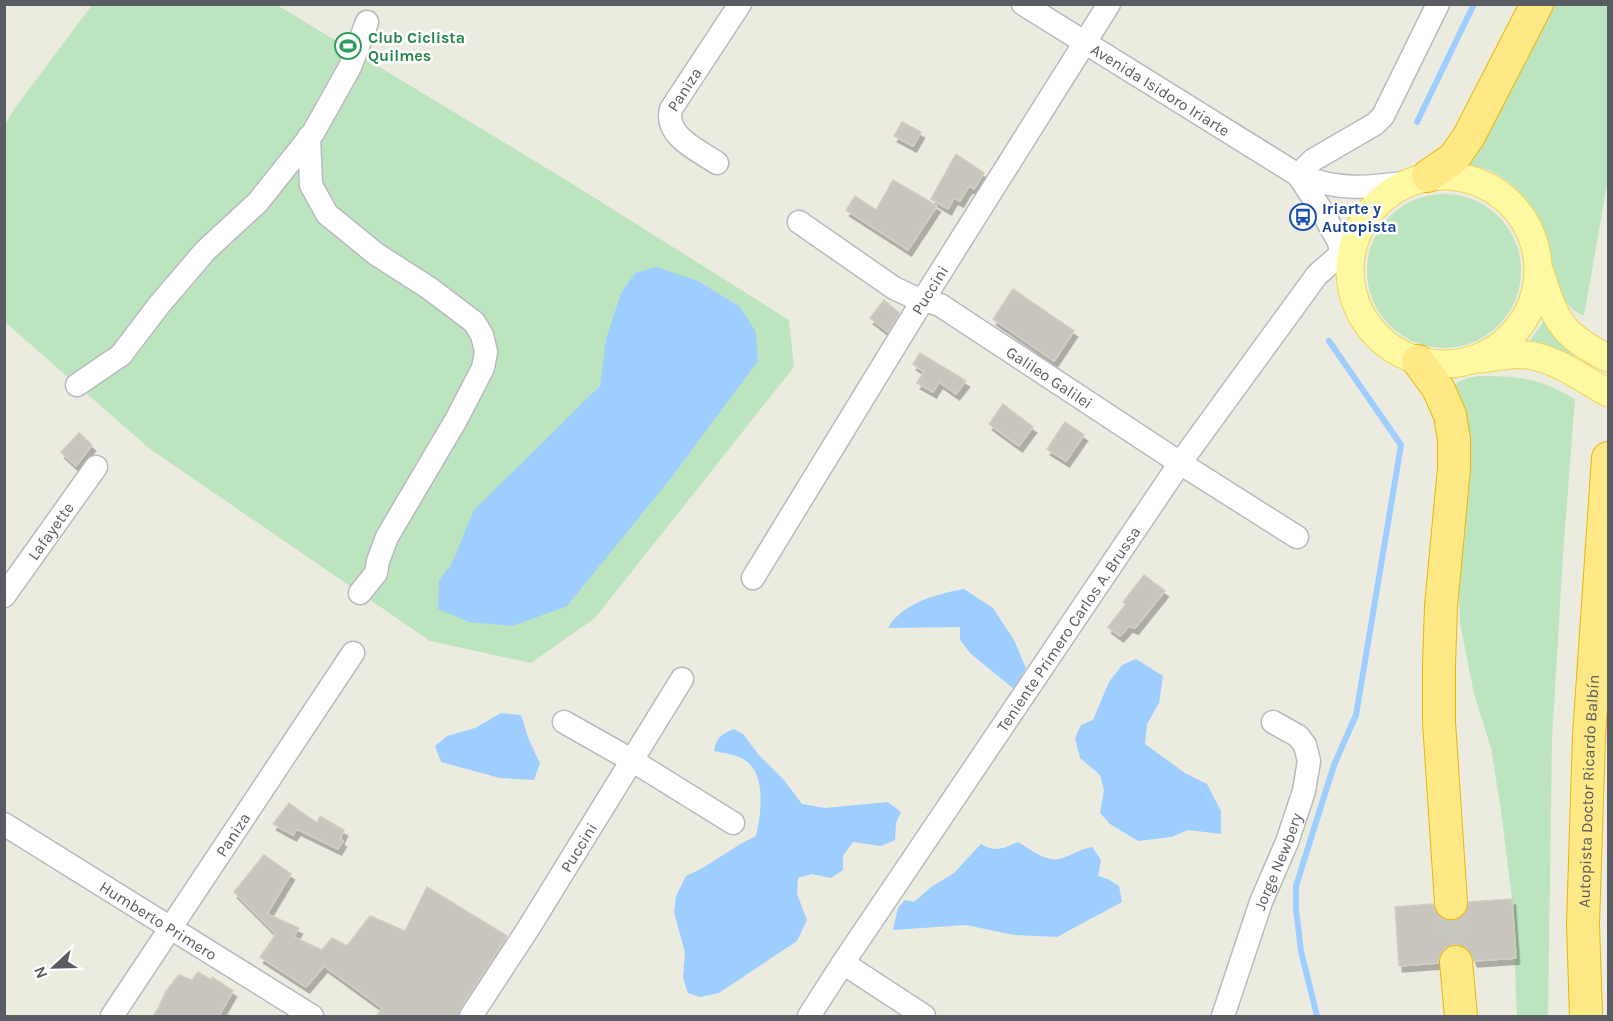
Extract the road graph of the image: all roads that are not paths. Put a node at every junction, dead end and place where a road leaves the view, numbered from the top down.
1 (740, 4) edge
2 (1023, 4) edge
3 (1109, 4) edge
4 (1438, 4) edge
5 (1537, 4) edge
6 (367, 22) dead end
7 (1084, 43) junction
8 (309, 137) junction
9 (717, 162) dead end
10 (1298, 175) junction
11 (1419, 179) junction
12 (799, 222) dead end
13 (1346, 266) junction
14 (1539, 269) junction
15 (923, 300) junction
16 (1608, 358) edge
17 (1418, 361) junction
18 (1471, 361) junction
19 (77, 385) dead end
20 (1608, 393) edge
21 (1180, 463) junction
22 (96, 467) dead end
23 (1607, 468) edge
24 (1297, 537) dead end
25 (753, 578) dead end
26 (360, 593) dead end
27 (4, 596) edge
28 (353, 652) dead end
29 (682, 679) dead end
30 (564, 722) dead end
31 (1273, 722) dead end
32 (633, 761) junction
33 (733, 823) dead end
34 (4, 824) edge
35 (1451, 903) tunnel mouth
36 (170, 929) junction
37 (1456, 962) tunnel mouth
38 (843, 963) junction
39 (112, 1017) edge
40 (312, 1017) edge
41 (471, 1017) edge
42 (809, 1017) edge
43 (924, 1017) edge
44 (1223, 1017) edge
45 (1461, 1017) edge
46 (1586, 1017) edge

1 - 9 street, Paniza
2 - 7 street, Avenida Isidoro Iriarte
3 - 7 street, Puccini
4 - 10 street
5 - 11 highway
6 - 8 street
7 - 10 street, Avenida Isidoro Iriarte
7 - 15 street, Puccini
8 - 19 street
8 - 26 street
10 - 11 street, Avenida Isidoro Iriarte
10 - 13 street, Avenida Isidoro Iriarte
11 - 13 main road
11 - 14 main road
12 - 15 street, Galileo Galilei
13 - 17 main road
13 - 21 street, Teniente Primero Carlos A. Brussa
14 - 16 main road
14 - 18 main road
15 - 21 street, Galileo Galilei
15 - 25 street, Puccini
17 - 18 main road
17 - 35 highway
18 - 20 main road
21 - 24 street, Galileo Galilei
21 - 38 street, Teniente Primero Carlos A. Brussa
22 - 27 street, Lafayette
23 - 46 highway, Autopista Doctor Ricardo Balbín
28 - 36 street, Paniza
29 - 32 street, Puccini
30 - 32 street
31 - 44 street, Jorge Newbery
32 - 33 street
32 - 41 street, Puccini
34 - 36 street, Humberto Primero
36 - 39 street, Paniza
36 - 40 street, Humberto Primero
37 - 45 highway
38 - 42 street, Teniente Primero Carlos A. Brussa
38 - 43 street

